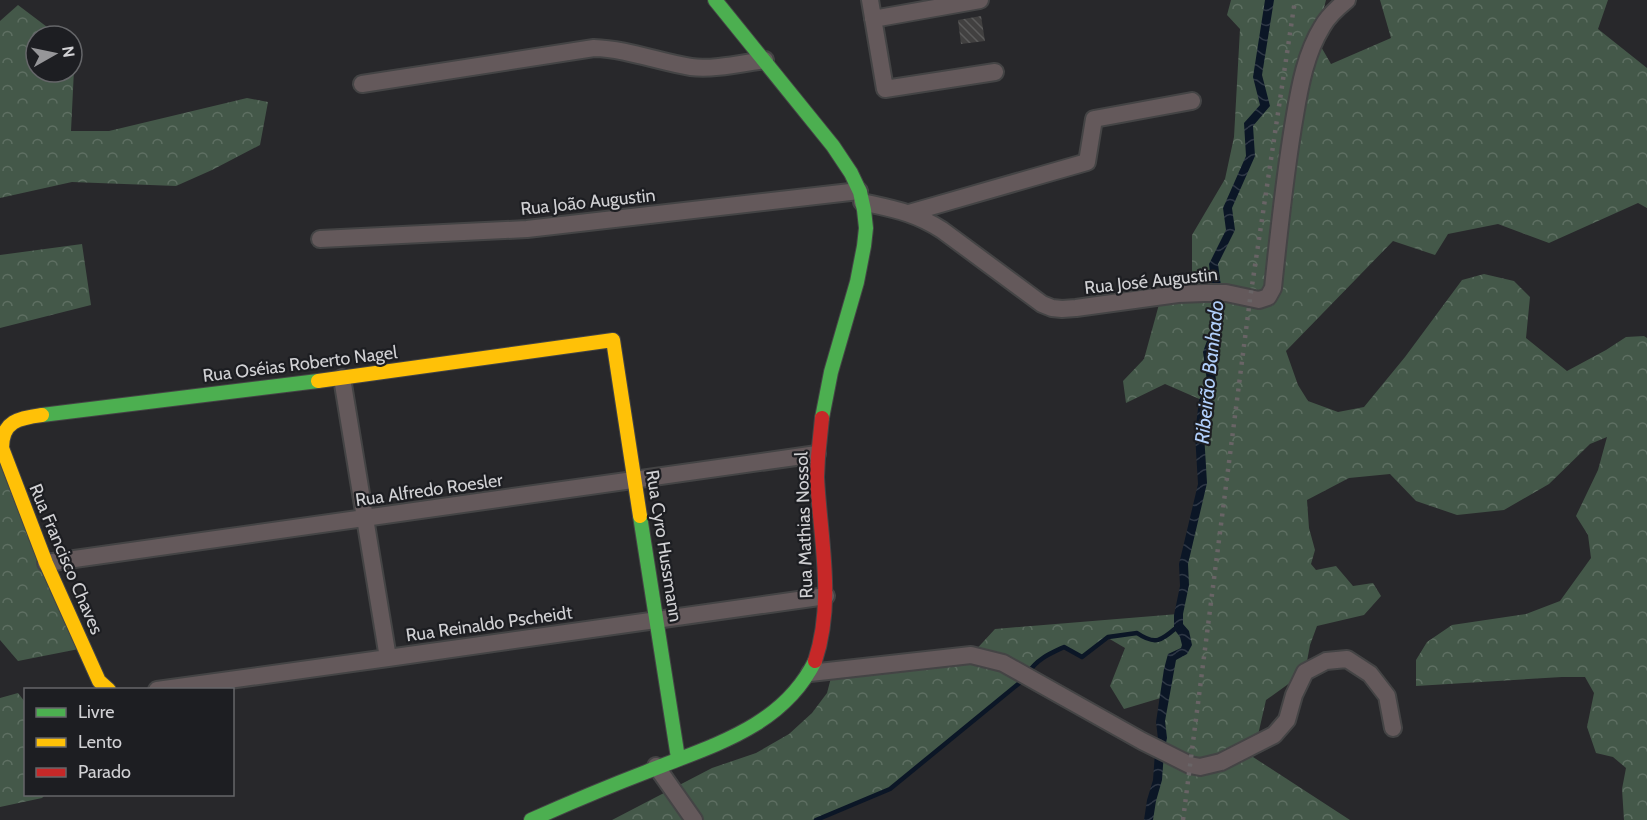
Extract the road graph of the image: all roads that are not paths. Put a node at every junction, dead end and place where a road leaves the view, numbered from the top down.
1 (715, 0) edge
2 (870, 0) edge
3 (980, 0) edge
4 (1347, 0) edge
5 (873, 19) junction
6 (765, 60) junction
7 (995, 72) dead end
8 (362, 84) dead end
9 (1192, 101) dead end
10 (861, 196) junction
11 (909, 213) junction
12 (320, 239) dead end
13 (613, 340) joint
14 (342, 378) junction
15 (0, 438) edge
16 (817, 454) junction
17 (635, 480) junction
18 (365, 519) junction
19 (46, 563) junction
20 (826, 596) junction
21 (657, 620) junction
22 (388, 658) junction
23 (810, 673) junction
24 (107, 688) edge
25 (171, 688) edge
26 (1393, 728) dead end
27 (678, 758) junction
28 (656, 766) junction
29 (556, 815) edge
30 (531, 820) edge
31 (694, 820) edge

1 - 6 street, Rua Mathias Nossol
2 - 5 street
3 - 5 street
4 - 11 street, Rua José Augustin
5 - 7 street
6 - 8 street
6 - 10 street, Rua Mathias Nossol
9 - 11 street
10 - 11 street, Rua José Augustin
10 - 12 street, Rua João Augustin
10 - 16 street, Rua Mathias Nossol
13 - 14 street, Rua Oséias Roberto Nagel
13 - 17 street, Rua Cyro Hussmann
14 - 15 street, Rua Oséias Roberto Nagel
14 - 18 street
15 - 19 street, Rua Francisco Chaves
16 - 17 street, Rua Alfredo Roesler
16 - 20 street, Rua Mathias Nossol
17 - 18 street, Rua Alfredo Roesler
17 - 21 street, Rua Cyro Hussmann
18 - 19 street, Rua Alfredo Roesler
18 - 22 street
19 - 24 street, Rua Francisco Chaves
20 - 21 street, Rua Reinaldo Pscheidt
20 - 23 street, Rua Mathias Nossol
21 - 22 street, Rua Reinaldo Pscheidt
21 - 27 street, Rua Cyro Hussmann
22 - 25 street, Rua Reinaldo Pscheidt
23 - 26 street
23 - 27 street, Rua Mathias Nossol
27 - 28 street, Rua Mathias Nossol
28 - 29 street, Rua Mathias Nossol
28 - 31 street
29 - 30 street, Rua Mathias Nossol

